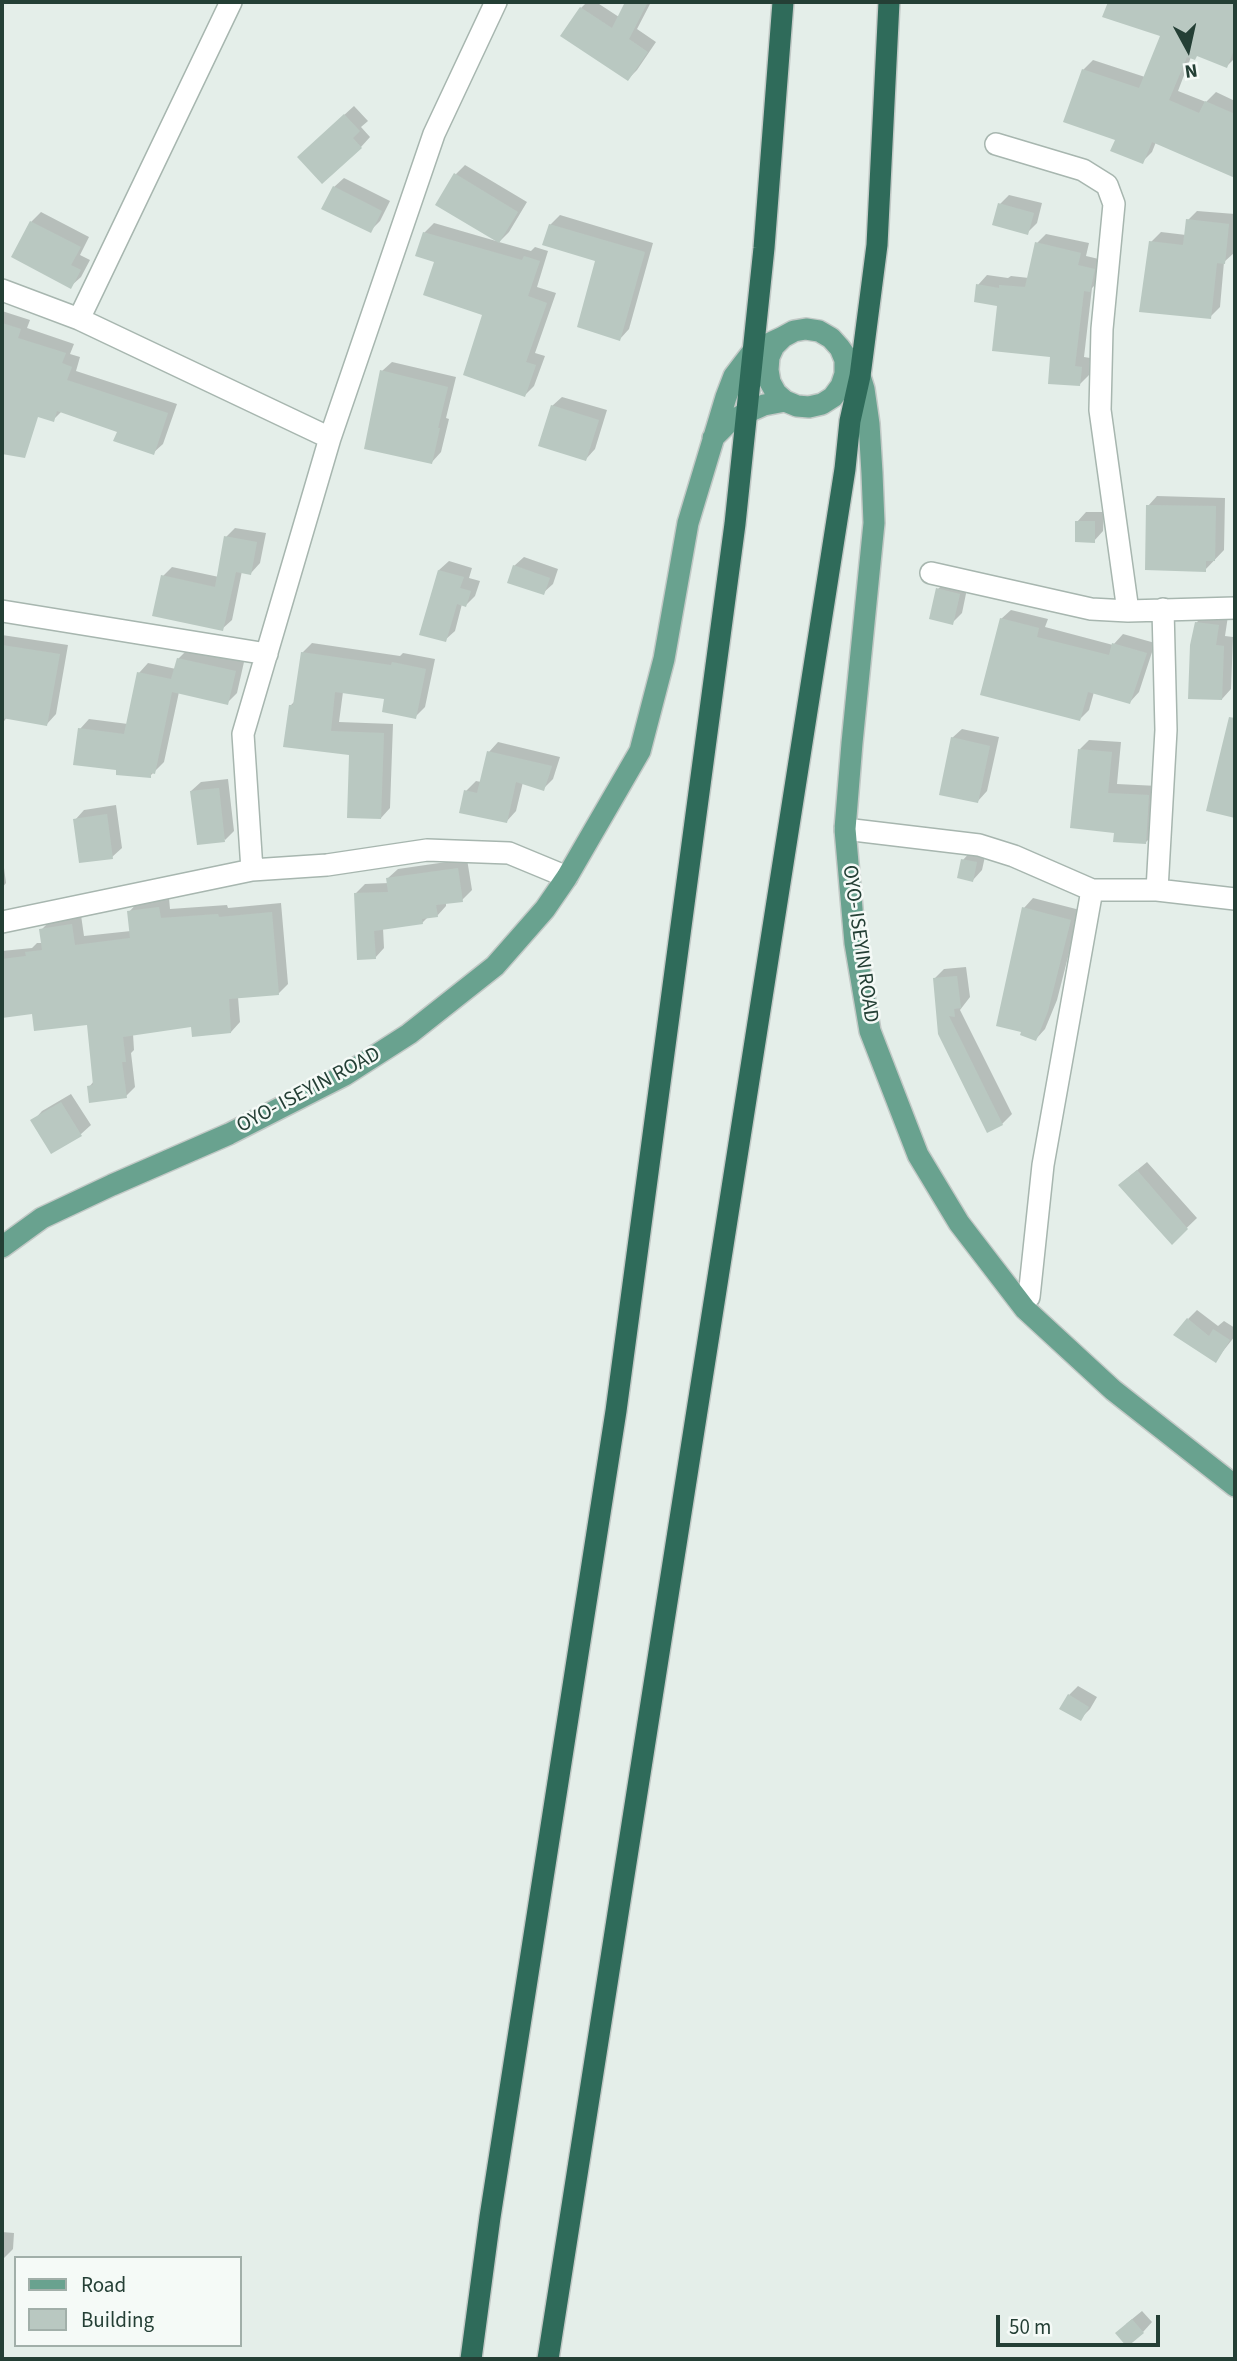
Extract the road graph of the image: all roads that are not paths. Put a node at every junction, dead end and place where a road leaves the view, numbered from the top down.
1 (231, 2) edge
2 (496, 2) edge
3 (783, 2) edge
4 (889, 2) edge
5 (996, 144) dead end
6 (2, 290) edge
7 (79, 319) junction
8 (783, 337) junction
9 (840, 348) junction
10 (753, 351) junction
11 (860, 376) junction
12 (770, 382) junction
13 (841, 387) junction
14 (785, 401) junction
15 (821, 404) junction
16 (746, 413) junction
17 (850, 421) junction
18 (713, 438) junction
19 (330, 439) junction
20 (872, 473) junction
21 (931, 573) dead end
22 (1235, 608) edge
23 (1163, 610) junction
24 (2, 611) edge
25 (1128, 611) junction
26 (267, 654) junction
27 (845, 829) junction
28 (252, 870) junction
29 (567, 877) junction
30 (1092, 890) junction
31 (1157, 890) junction
32 (1235, 899) edge
33 (2, 922) edge
34 (2, 1247) edge
35 (1029, 1297) dead end
36 (1235, 1486) edge
37 (471, 2359) edge
38 (548, 2359) edge

1 - 7 street
2 - 19 street
3 - 10 highway
4 - 11 highway
5 - 25 street
6 - 7 street
7 - 19 street
8 - 9 main road
8 - 10 main road
8 - 12 main road
9 - 11 main road
9 - 13 main road
10 - 12 main road
10 - 16 highway
10 - 18 main road, OYO- ISEYIN ROAD
11 - 13 main road
11 - 17 highway
11 - 20 main road, OYO- ISEYIN ROAD
12 - 14 main road
13 - 15 main road
14 - 15 main road
14 - 16 main road
15 - 17 main road
16 - 18 main road
16 - 37 highway
17 - 20 main road
17 - 38 highway
18 - 29 main road, OYO- ISEYIN ROAD
19 - 26 street
20 - 27 main road, OYO- ISEYIN ROAD
21 - 25 street
22 - 23 street
23 - 25 street
23 - 31 street
24 - 26 street
26 - 28 street
27 - 30 street
27 - 36 main road, OYO- ISEYIN ROAD
28 - 29 street
28 - 33 street
29 - 34 main road, OYO- ISEYIN ROAD
30 - 31 street
30 - 35 street
31 - 32 street

